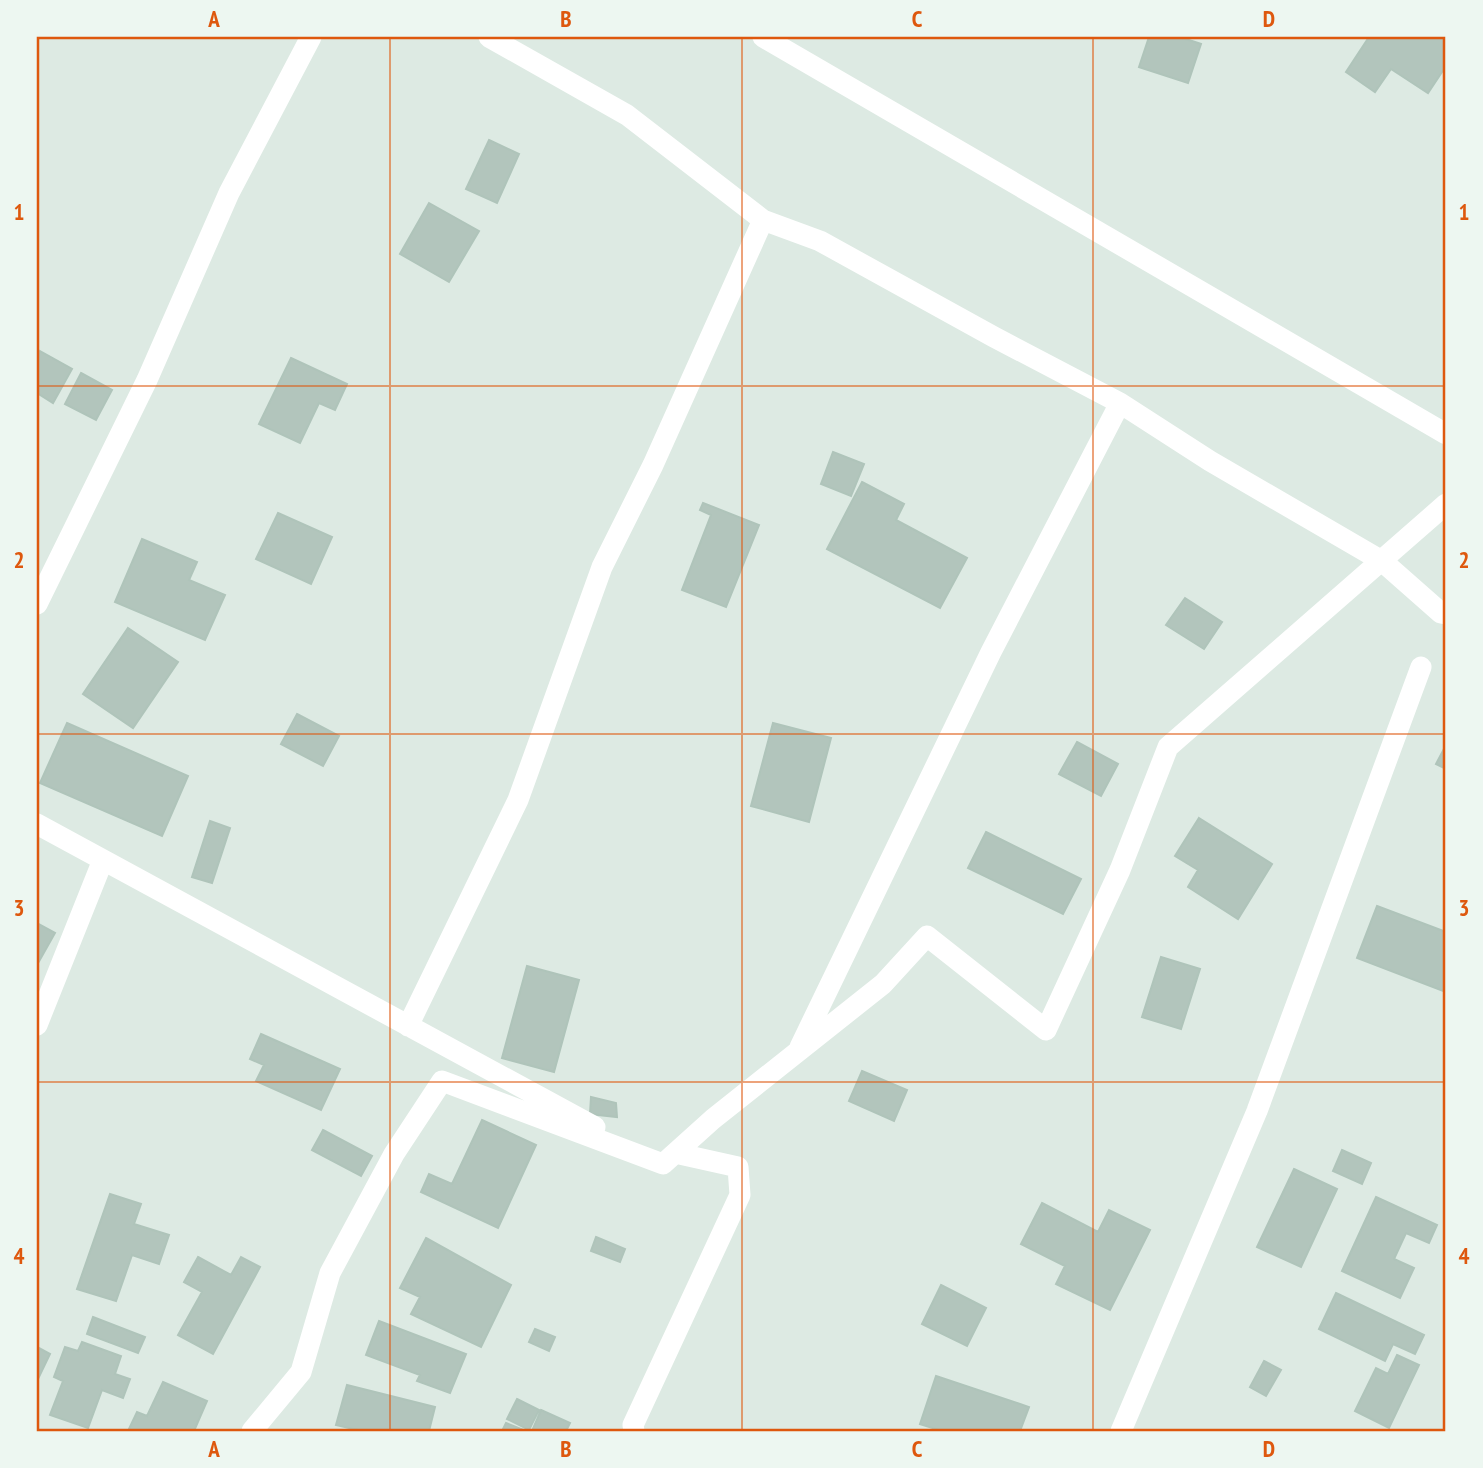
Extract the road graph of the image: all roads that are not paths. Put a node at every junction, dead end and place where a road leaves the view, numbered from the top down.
1 (311, 37) edge
2 (489, 37) edge
3 (763, 37) edge
4 (763, 220) junction
5 (1120, 403) junction
6 (1446, 434) edge
7 (1446, 505) edge
8 (1382, 561) junction
9 (37, 604) edge
10 (1446, 614) edge
11 (1421, 667) dead end
12 (37, 824) edge
13 (103, 860) junction
14 (37, 1025) edge
15 (408, 1026) junction
16 (798, 1051) junction
17 (669, 1158) junction
18 (252, 1431) edge
19 (634, 1431) edge
20 (1121, 1431) edge

1 - 9 street
2 - 4 street
3 - 6 street
4 - 5 street
4 - 15 street
5 - 8 street
5 - 16 street
7 - 8 street
8 - 10 street
8 - 16 street
11 - 20 street
12 - 13 street
13 - 14 street
13 - 15 street
15 - 17 street
16 - 17 street
17 - 18 street
17 - 19 street

